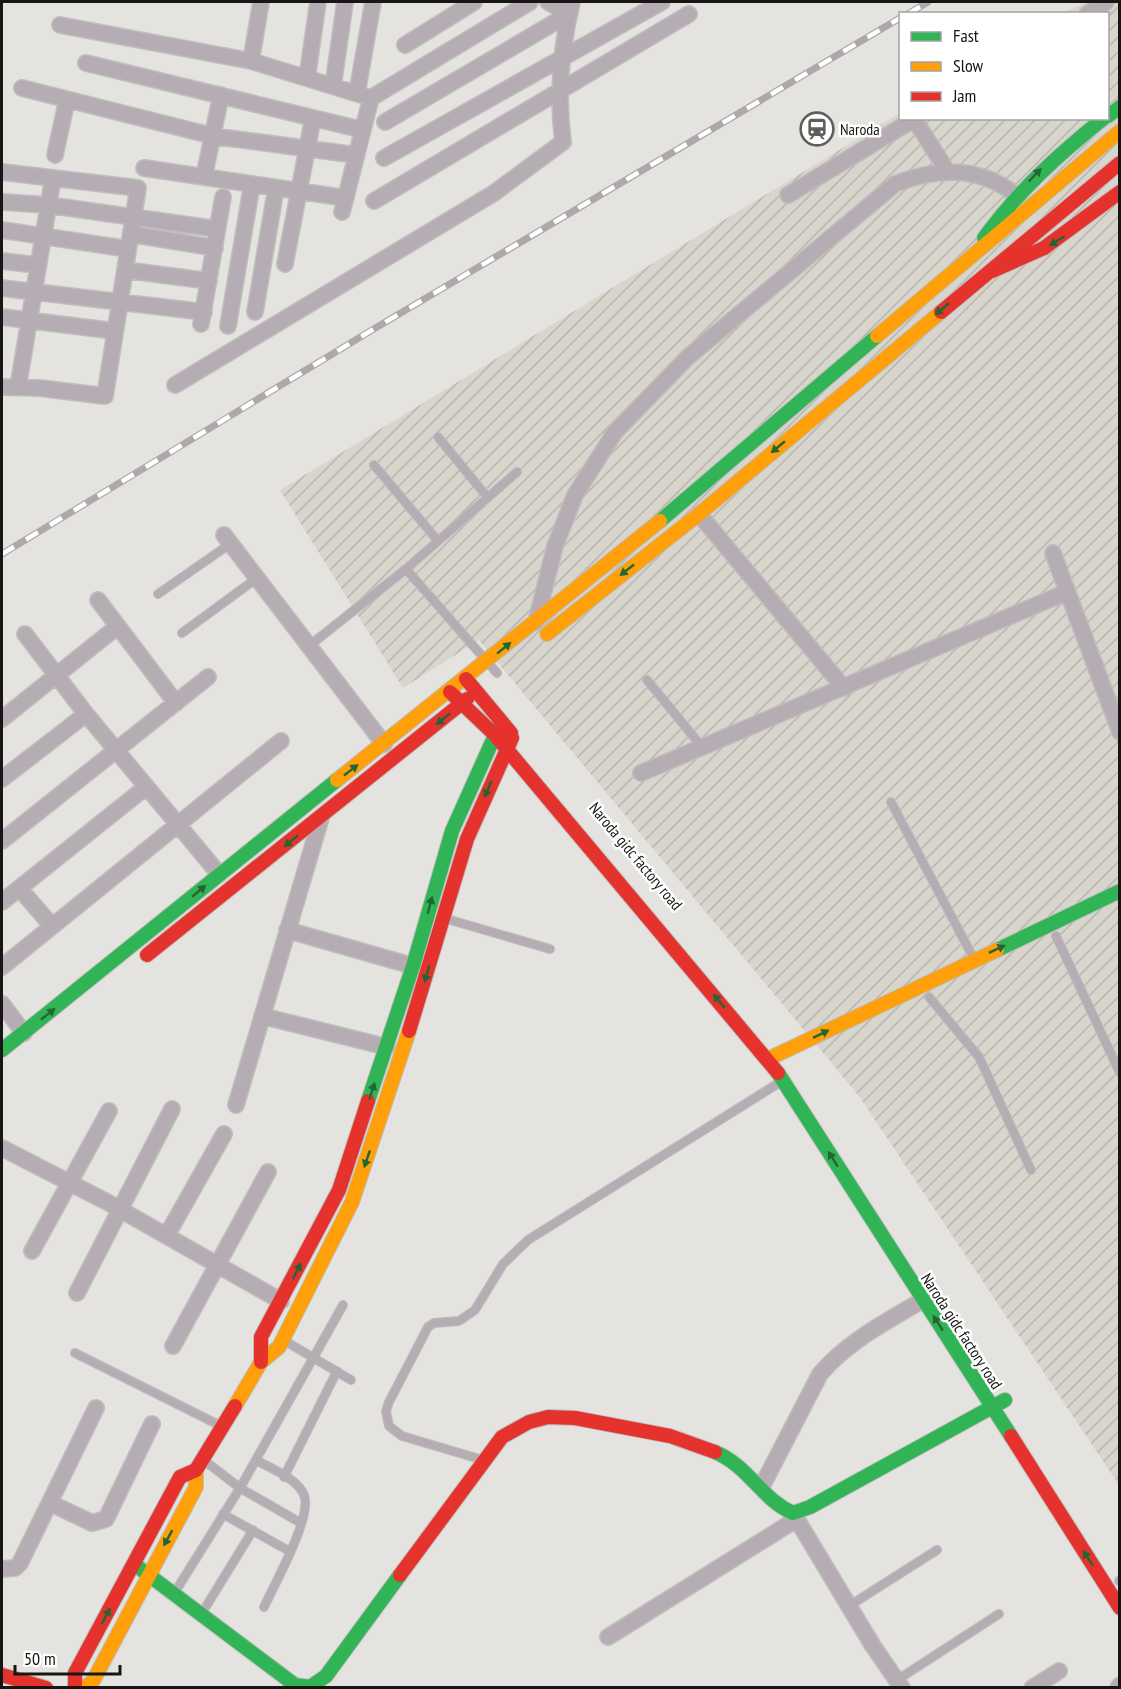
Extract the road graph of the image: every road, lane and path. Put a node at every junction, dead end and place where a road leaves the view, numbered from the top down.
1 (261, 2) edge
2 (318, 2) edge
3 (345, 2) edge
4 (373, 2) edge
5 (474, 2) edge
6 (530, 2) edge
7 (548, 2) edge
8 (662, 2) edge
9 (1106, 2) edge
10 (570, 8) edge
11 (1090, 12) edge
12 (689, 14) dead end
13 (60, 25) dead end
14 (405, 45) dead end
15 (563, 55) junction
16 (251, 61) junction
17 (86, 63) dead end
18 (307, 78) junction
19 (333, 86) junction
20 (22, 88) dead end
21 (561, 88) junction
22 (221, 94) junction
23 (364, 95) junction
24 (68, 100) junction
25 (313, 118) junction
26 (913, 120) edge
27 (916, 120) edge
28 (1102, 120) edge
29 (385, 122) dead end
30 (363, 130) junction
31 (1119, 130) edge
32 (213, 136) junction
33 (306, 148) junction
34 (56, 155) dead end
35 (356, 155) junction
36 (384, 158) dead end
37 (1119, 163) edge
38 (144, 168) dead end
39 (2, 172) edge
40 (948, 172) junction
41 (204, 177) junction
42 (53, 178) junction
43 (252, 184) junction
44 (276, 188) junction
45 (298, 191) junction
46 (1119, 192) edge
47 (788, 195) dead end
48 (1017, 196) junction
49 (223, 197) dead end
50 (374, 201) dead end
51 (2, 202) edge
52 (48, 205) junction
53 (134, 216) junction
54 (217, 229) junction
55 (2, 230) edge
56 (43, 237) junction
57 (129, 242) junction
58 (215, 248) junction
59 (972, 253) junction
60 (2, 261) edge
61 (285, 264) dead end
62 (37, 265) junction
63 (125, 270) junction
64 (987, 272) junction
65 (209, 281) junction
66 (2, 288) edge
67 (34, 291) junction
68 (120, 302) junction
69 (255, 312) dead end
70 (2, 317) edge
71 (29, 320) junction
72 (228, 326) dead end
73 (115, 331) junction
74 (175, 386) dead end
75 (2, 387) edge
76 (18, 387) junction
77 (438, 437) dead end
78 (374, 465) dead end
79 (517, 472) dead end
80 (488, 498) junction
81 (699, 514) junction
82 (227, 539) joint
83 (438, 541) junction
84 (1053, 553) dead end
85 (406, 569) junction
86 (257, 578) junction
87 (1067, 592) junction
88 (158, 594) dead end
89 (98, 600) dead end
90 (536, 622) junction
91 (118, 626) junction
92 (182, 633) dead end
93 (25, 634) dead end
94 (538, 642) dead end
95 (309, 645) junction
96 (487, 662) junction
97 (501, 670) joint
98 (56, 675) junction
99 (208, 677) dead end
100 (466, 679) junction
101 (647, 680) dead end
102 (844, 688) junction
103 (476, 691) junction
104 (450, 692) junction
105 (176, 702) junction
106 (462, 704) junction
107 (86, 714) junction
108 (2, 719) edge
109 (497, 728) junction
110 (1119, 732) edge
111 (513, 736) junction
112 (281, 741) dead end
113 (384, 744) junction
114 (702, 747) junction
115 (506, 749) junction
116 (116, 751) junction
117 (641, 773) dead end
118 (2, 779) edge
119 (146, 787) junction
120 (891, 802) dead end
121 (321, 817) junction
122 (177, 824) junction
123 (2, 841) edge
124 (219, 874) junction
125 (641, 887) dead end
126 (19, 888) junction
127 (1119, 891) edge
128 (2, 902) edge
129 (1119, 906) edge
130 (442, 918) junction
131 (52, 926) junction
132 (287, 930) junction
133 (1056, 936) junction
134 (550, 949) dead end
135 (975, 960) junction
136 (137, 963) dead end
137 (413, 966) junction
138 (2, 967) edge
139 (929, 997) junction
140 (2, 1004) edge
141 (262, 1016) junction
142 (30, 1041) junction
143 (772, 1042) dead end
144 (387, 1047) junction
145 (823, 1049) dead end
146 (2, 1050) edge
147 (782, 1053) junction
148 (768, 1059) junction
149 (1119, 1073) edge
150 (780, 1076) junction
151 (236, 1105) dead end
152 (172, 1109) dead end
153 (109, 1111) dead end
154 (224, 1134) dead end
155 (2, 1148) edge
156 (1031, 1170) dead end
157 (268, 1172) dead end
158 (71, 1183) junction
159 (872, 1192) dead end
160 (120, 1209) junction
161 (166, 1235) junction
162 (32, 1251) dead end
163 (218, 1263) junction
164 (77, 1293) dead end
165 (923, 1300) junction
166 (281, 1301) junction
167 (343, 1305) dead end
168 (283, 1340) junction
169 (172, 1346) dead end
170 (75, 1353) dead end
171 (314, 1357) junction
172 (261, 1362) junction
173 (337, 1371) junction
174 (351, 1380) dead end
175 (1005, 1400) junction
176 (991, 1407) junction
177 (96, 1408) dead end
178 (152, 1424) dead end
179 (222, 1426) junction
180 (256, 1460) junction
181 (484, 1460) junction
182 (199, 1464) junction
183 (284, 1477) junction
184 (762, 1486) junction
185 (240, 1488) junction
186 (50, 1503) junction
187 (223, 1514) junction
188 (795, 1516) junction
189 (301, 1523) junction
190 (253, 1530) junction
191 (937, 1550) dead end
192 (289, 1551) junction
193 (134, 1563) junction
194 (2, 1569) edge
195 (148, 1575) junction
196 (1119, 1581) edge
197 (174, 1594) junction
198 (849, 1606) junction
199 (264, 1607) dead end
200 (1119, 1608) edge
201 (201, 1614) junction
202 (999, 1614) dead end
203 (608, 1637) dead end
204 (1059, 1671) dead end
205 (2, 1675) edge
206 (899, 1684) edge
207 (311, 1687) edge
208 (46, 1688) edge
209 (75, 1688) edge
210 (84, 1688) edge
211 (1032, 1688) edge

1 - 16 street
2 - 18 street
3 - 19 street
4 - 23 street
5 - 14 street
6 - 23 street
7 - 10 street
8 - 15 street
9 - 11 street
10 - 15 street
10 - 29 street
12 - 21 street
13 - 16 street
15 - 21 street
15 - 36 street
16 - 18 street
17 - 22 street
18 - 19 street
19 - 23 street
20 - 24 street
21 - 50 street
21 - 74 street
22 - 25 street
22 - 32 street
23 - 30 street
24 - 32 street
24 - 34 street
25 - 30 street
25 - 33 street
26 - 47 street
27 - 40 street
48 -> 28 street
30 - 35 street
31 - 59 street
32 - 33 street
32 - 41 street
33 - 35 street
33 - 45 street
35 - 45 street
37 - 64 street
38 - 41 street
39 - 42 street
40 - 48 street
40 - 90 street
41 - 43 street
42 - 52 street
42 - 53 street
43 - 44 street
43 - 72 street
44 - 45 street
44 - 69 street
45 - 61 street
46 -> 64 street
48 - 59 street
49 - 54 street
51 - 52 street
52 - 53 street
52 - 56 street
53 - 54 street
53 - 57 street
54 - 58 street
55 - 56 street
56 - 57 street
56 - 62 street
57 - 58 street
57 - 63 street
58 - 65 street
59 - 90 street
60 - 62 street
62 - 67 street
63 - 65 street
63 - 68 street
64 -> 81 street
65 - 68 street
66 - 67 street
67 - 68 street
67 - 71 street
68 - 73 street
70 - 71 street
71 - 73 street
71 - 76 street
73 - 76 street
75 - 76 street
77 - 80 lane
78 - 83 lane
79 - 80 lane
80 - 83 lane
81 -> 94 street
81 - 102 street
82 - 86 street
82 - 88 lane
83 - 85 lane
84 - 87 street
85 - 95 lane
85 - 96 lane
86 - 92 lane
86 - 95 street
87 - 102 street
87 - 110 street
89 - 91 street
96 -> 90 street
91 - 98 street
91 - 105 street
93 - 98 street
95 - 113 street
96 - 97 lane
96 - 100 street
97 - 103 street
98 - 107 street
98 - 108 street
99 - 105 street
100 - 103 street, Naroda gidc factory road
100 - 104 street
101 - 114 lane
102 - 114 street
103 - 106 street
103 - 109 street, Naroda gidc factory road
104 - 106 street, Naroda gidc factory road
104 - 113 street
105 - 116 street
106 - 109 street, Naroda gidc factory road
106 -> 121 street
107 - 116 street
107 - 118 street
109 - 111 street, Naroda gidc factory road
109 - 115 street, Naroda gidc factory road
137 -> 109 street
111 - 115 street
111 - 125 street, Naroda gidc factory road
112 - 122 street
124 -> 113 street
114 - 117 street
115 -> 130 street
148 -> 115 street, Naroda gidc factory road
116 - 119 street
116 - 123 street
119 - 122 street
119 - 126 street
120 - 135 lane
121 - 132 street
121 -> 136 street
122 - 124 street
122 - 131 street
142 -> 124 street
126 - 128 street
126 - 131 street
135 -> 127 street
129 - 133 street
130 - 134 lane
130 -> 168 street
131 - 138 street
132 - 137 street
132 - 141 street
133 - 139 street
133 - 149 lane
147 -> 135 street
137 - 144 street
139 - 145 street
139 - 156 lane
140 - 142 street
141 - 144 street
141 - 151 street
142 - 146 street
143 - 147 street
166 -> 144 street
147 - 148 street
147 - 150 street
148 - 150 street, Naroda gidc factory road
165 -> 150 street, Naroda gidc factory road
150 - 181 lane
152 - 160 street
153 - 158 street
154 - 161 street
155 - 158 street
157 - 163 street
158 - 160 street
158 - 162 street
159 - 175 street, Naroda gidc factory road
160 - 161 street
160 - 164 street
161 - 163 street
163 - 166 street
163 - 169 street
176 -> 165 street, Naroda gidc factory road
165 - 184 street
166 - 172 street
167 - 171 lane
168 - 171 lane
168 - 172 street
170 - 179 lane
171 - 173 lane
171 - 180 lane
172 - 179 street
173 - 174 lane
173 - 183 lane
175 - 176 street
175 - 196 street, Naroda gidc factory road
176 - 188 street
200 -> 176 street, Naroda gidc factory road
177 - 186 street
178 - 186 street
179 - 182 street
180 - 183 lane
180 - 185 lane
181 - 184 street
181 - 207 street
182 - 185 lane
182 - 193 street
182 -> 195 street
183 - 189 lane
184 - 188 street
185 - 187 lane
185 - 189 lane
186 - 194 street
187 - 190 lane
187 - 197 lane
188 - 198 street
188 - 203 street
189 - 192 lane
190 - 192 lane
190 - 201 lane
191 - 198 lane
192 - 199 lane
193 - 195 street
209 -> 193 street
195 - 197 street
195 - 210 street
197 - 201 street
198 - 206 street
201 - 207 street
202 - 206 lane
204 - 211 street
205 - 208 street

